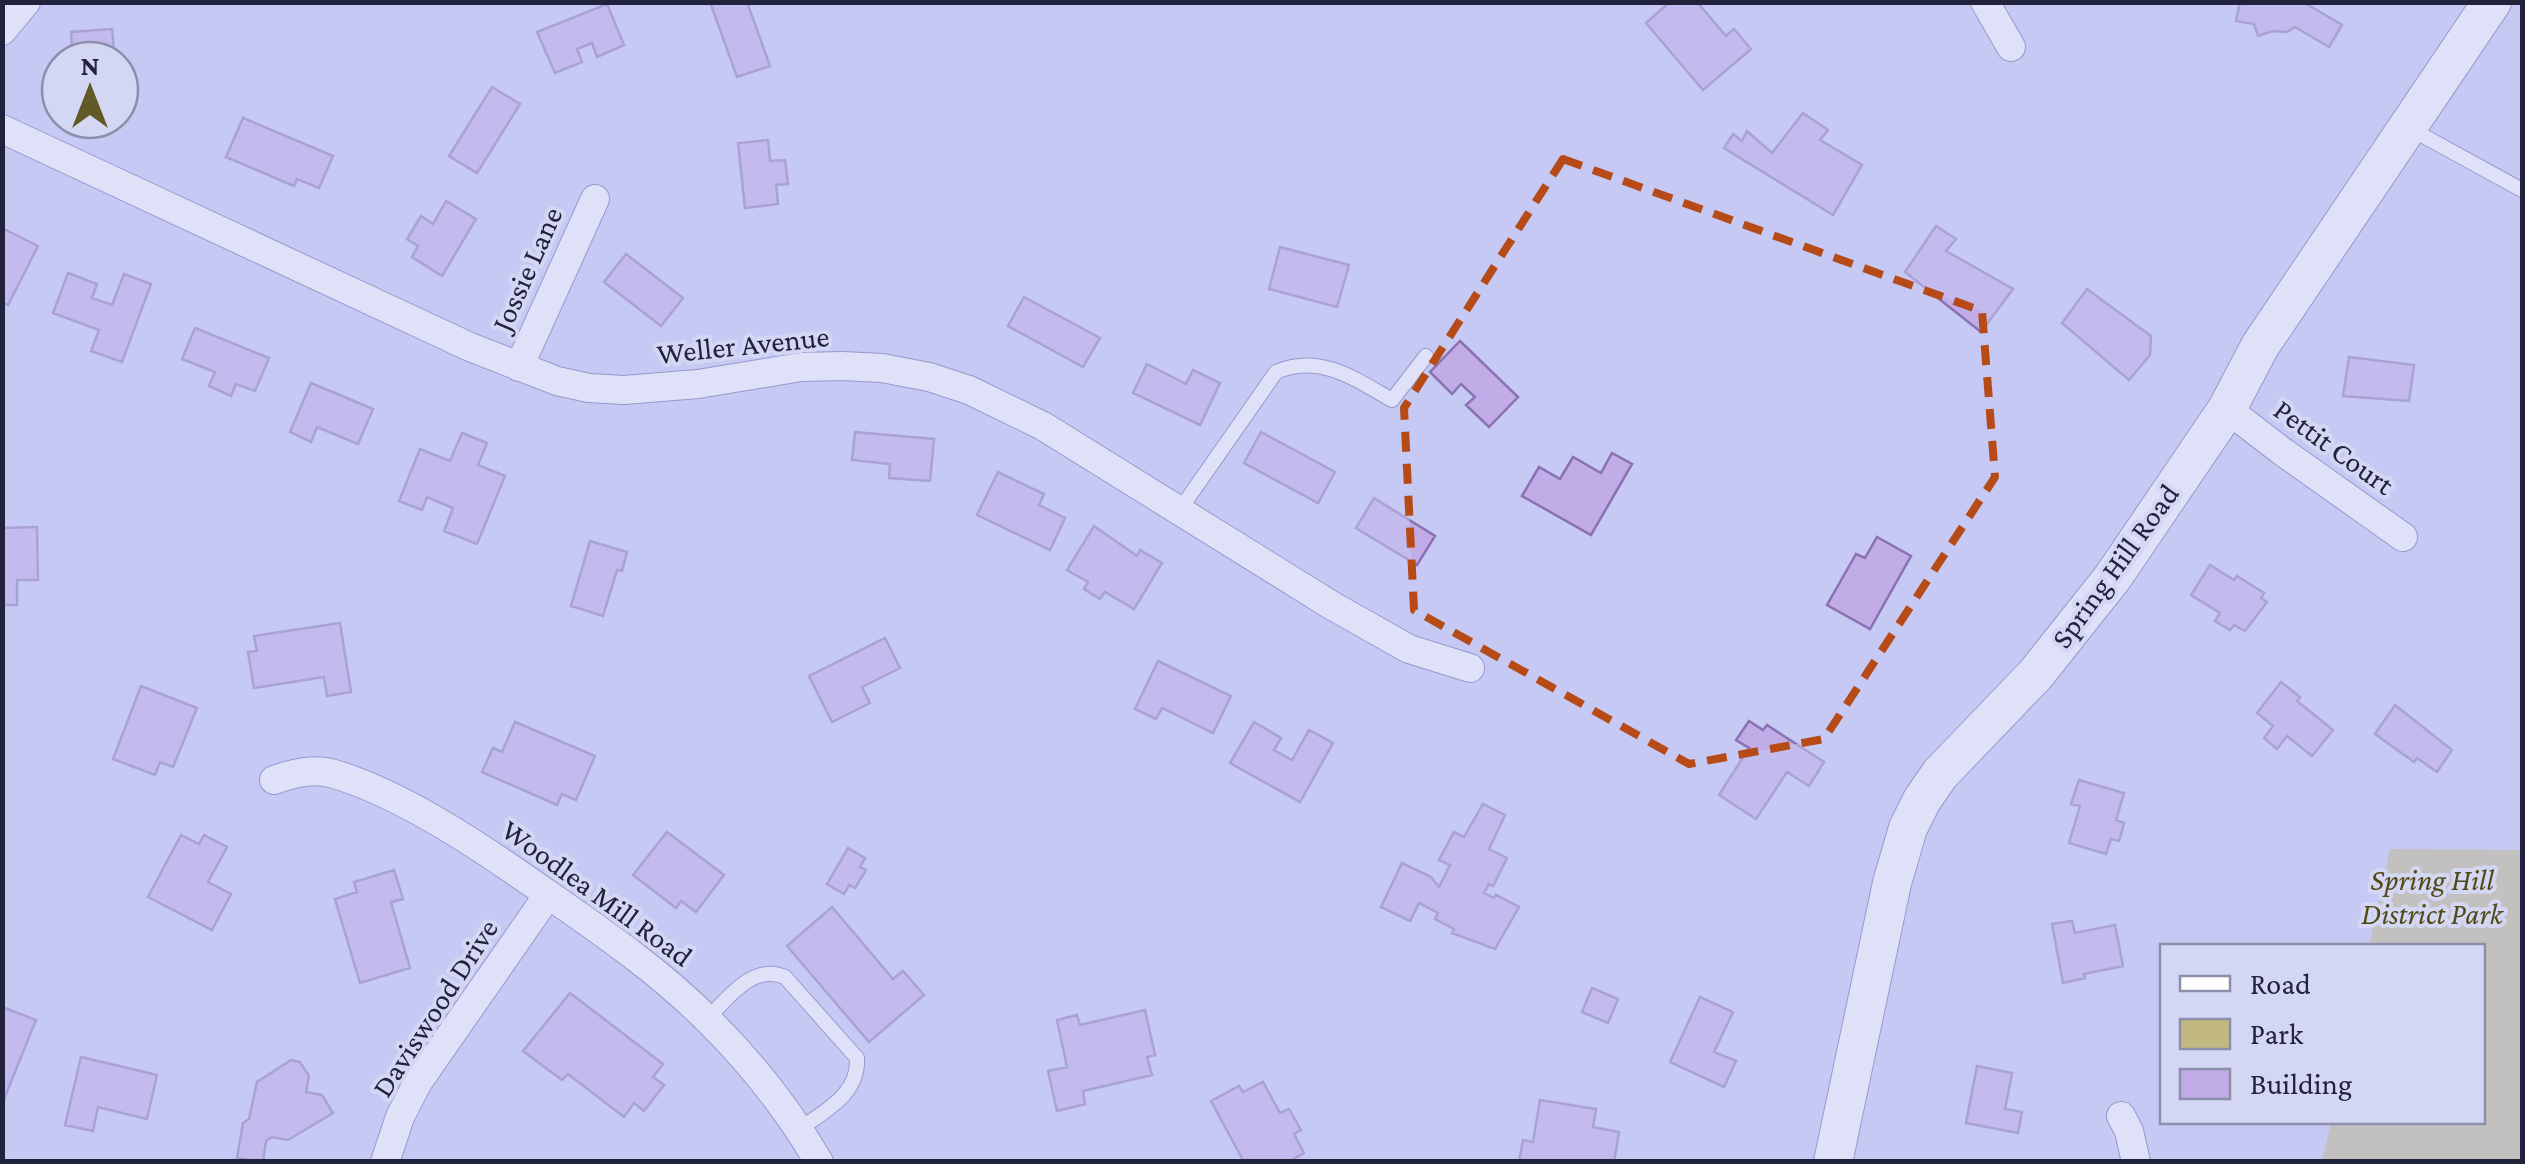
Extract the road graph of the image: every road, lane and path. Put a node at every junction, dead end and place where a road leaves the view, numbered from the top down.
1 (26, 2) edge
2 (1985, 2) edge
3 (2492, 2) edge
4 (2, 31) edge
5 (2012, 46) dead end
6 (2408, 127) junction
7 (2, 129) edge
8 (2522, 190) edge
9 (595, 199) dead end
10 (1426, 356) dead end
11 (519, 366) junction
12 (2228, 409) junction
13 (1180, 511) junction
14 (2404, 537) dead end
15 (1470, 668) dead end
16 (274, 780) dead end
17 (548, 894) junction
18 (707, 1019) junction
19 (2121, 1116) dead end
20 (800, 1130) junction
21 (385, 1162) edge
22 (819, 1162) edge
23 (1833, 1162) edge
24 (2136, 1162) edge

1 - 4 street
2 - 5 street
3 - 6 main road, Spring Hill Road
6 - 8 lane
6 - 12 main road, Spring Hill Road
7 - 11 street, Weller Avenue
9 - 11 street, Jossie Lane
10 - 13 lane
11 - 13 street, Weller Avenue
12 - 14 street, Pettit Court
12 - 23 main road, Spring Hill Road
13 - 15 street, Weller Avenue
16 - 17 street, Woodlea Mill Road
17 - 18 street, Woodlea Mill Road
17 - 21 street, Daviswood Drive
18 - 20 street, Woodlea Mill Road
18 - 20 lane
19 - 24 street
20 - 22 street, Woodlea Mill Road

